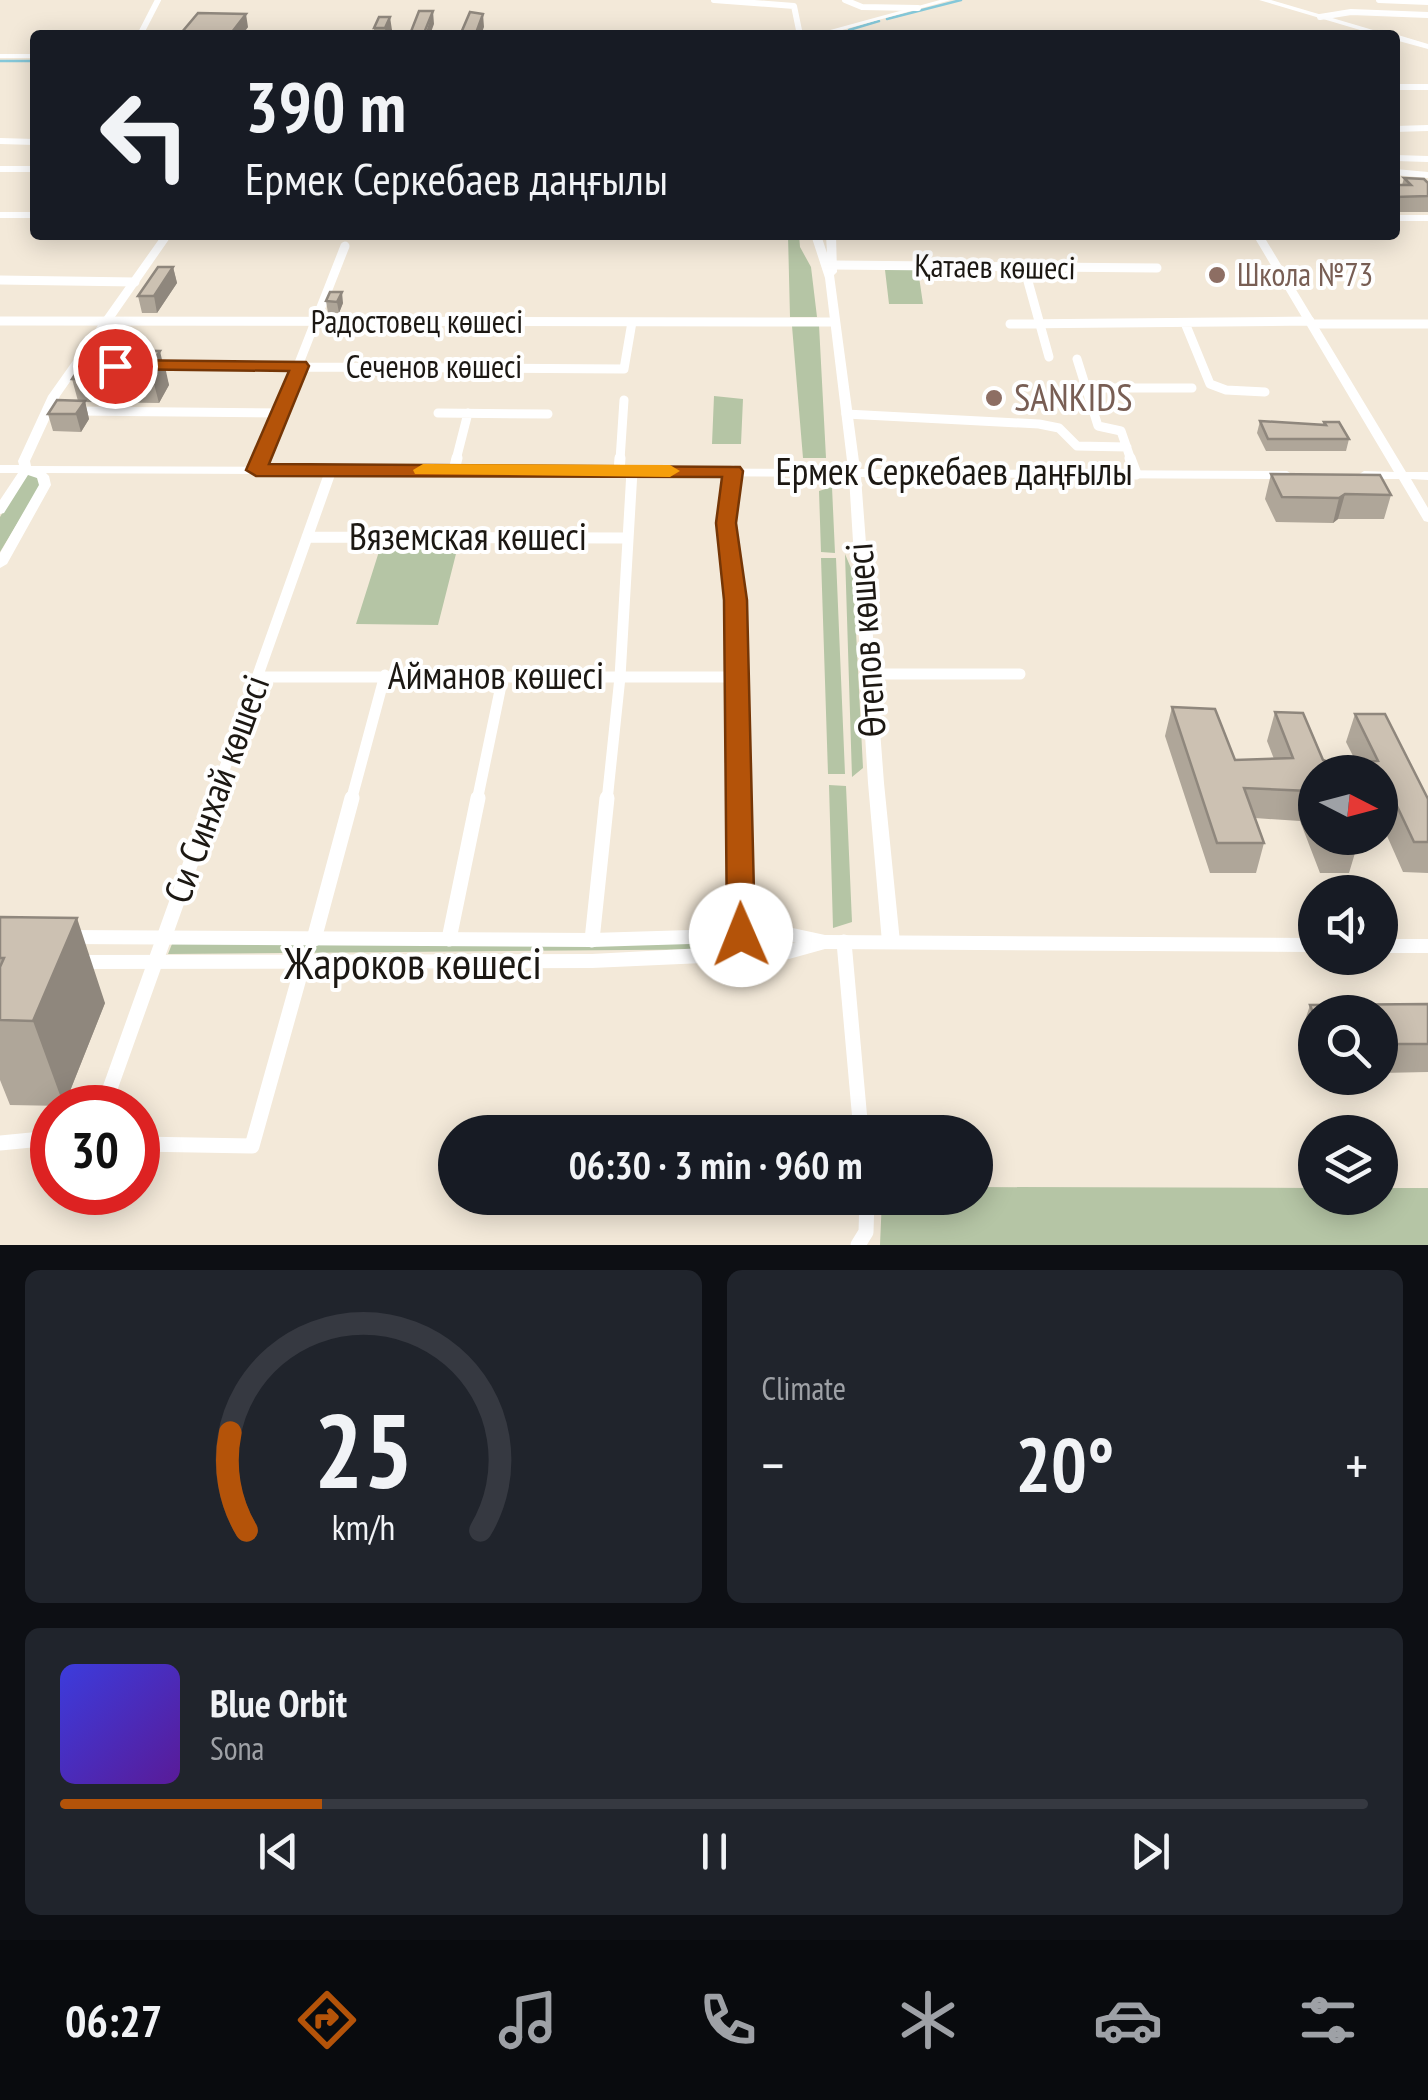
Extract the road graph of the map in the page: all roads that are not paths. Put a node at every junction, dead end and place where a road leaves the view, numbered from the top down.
1 (158, 0) edge
2 (714, 0) edge
3 (845, 0) edge
4 (948, 0) edge
5 (1264, 0) edge
6 (1379, 0) edge
7 (1428, 2) edge
8 (888, 3) edge
9 (918, 8) junction
10 (1428, 15) edge
11 (1320, 17) junction
12 (143, 30) edge
13 (799, 30) edge
14 (835, 30) edge
15 (1368, 30) edge
16 (1400, 39) edge
17 (1428, 47) edge
18 (0, 56) edge
19 (30, 56) edge
20 (1400, 87) edge
21 (1428, 87) edge
22 (1400, 128) edge
23 (1428, 128) edge
24 (0, 141) edge
25 (30, 142) edge
26 (1424, 159) edge
27 (0, 169) edge
28 (30, 169) edge
29 (1400, 172) edge
30 (1428, 172) edge
31 (0, 214) edge
32 (30, 214) edge
33 (1400, 218) edge
34 (1428, 218) edge
35 (164, 240) edge
36 (818, 240) edge
37 (831, 240) edge
38 (1261, 240) edge
39 (346, 246) dead end
40 (1024, 267) junction
41 (1157, 268) dead end
42 (832, 271) junction
43 (0, 280) edge
44 (135, 282) junction
45 (0, 321) edge
46 (107, 321) junction
47 (315, 322) junction
48 (632, 322) junction
49 (834, 322) junction
50 (1185, 323) junction
51 (1311, 323) junction
52 (1010, 324) dead end
53 (1040, 324) junction
54 (1428, 324) edge
55 (1050, 357) dead end
56 (1078, 359) dead end
57 (78, 366) junction
58 (96, 366) edge
59 (134, 366) edge
60 (300, 366) junction
61 (1086, 388) junction
62 (1192, 388) dead end
63 (1265, 392) dead end
64 (624, 400) dead end
65 (57, 410) edge
66 (281, 413) junction
67 (438, 413) dead end
68 (468, 413) junction
69 (548, 414) dead end
70 (846, 414) junction
71 (1127, 447) junction
72 (0, 469) edge
73 (26, 469) junction
74 (256, 470) junction
75 (331, 470) junction
76 (454, 470) junction
77 (626, 471) junction
78 (733, 471) junction
79 (854, 472) junction
80 (1136, 474) junction
81 (1305, 475) edge
82 (1344, 475) edge
83 (1403, 476) junction
84 (1428, 476) edge
85 (0, 510) edge
86 (1428, 518) edge
87 (308, 536) junction
88 (628, 538) junction
89 (6, 544) edge
90 (0, 564) edge
91 (869, 674) junction
92 (1020, 674) dead end
93 (386, 676) junction
94 (503, 676) junction
95 (620, 676) junction
96 (257, 677) junction
97 (735, 677) junction
98 (741, 935) junction
99 (36, 937) edge
100 (164, 937) junction
101 (314, 939) junction
102 (449, 940) junction
103 (592, 940) junction
104 (834, 942) junction
105 (891, 942) junction
106 (1298, 945) edge
107 (1398, 946) edge
108 (1428, 946) edge
109 (58, 962) edge
110 (154, 963) junction
111 (303, 964) junction
112 (110, 1085) edge
113 (859, 1115) edge
114 (30, 1140) edge
115 (0, 1143) edge
116 (160, 1144) edge
117 (867, 1215) edge
118 (858, 1245) edge

1 - 12 street
2 - 13 street
3 - 8 street
4 - 9 street
5 - 11 main road
6 - 7 street
8 - 9 street
9 - 14 street
10 - 11 street
11 - 15 main road
16 - 17 main road
18 - 19 street
20 - 21 street
22 - 23 street
24 - 25 street
26 - 30 street
27 - 28 street
29 - 30 street
31 - 32 main road
33 - 34 main road
35 - 44 street
36 - 42 street, Өтепов көшесі
37 - 42 street, Өтепов көшесі
38 - 51 street
39 - 47 street
40 - 41 street, Қатаев көшесі
40 - 42 street, Қатаев көшесі
40 - 53 street
42 - 49 street, Өтепов көшесі
43 - 44 street
44 - 46 street
45 - 46 street, Радостовец көшесі
46 - 47 street, Радостовец көшесі
46 - 57 street
47 - 48 street, Радостовец көшесі
47 - 60 street
48 - 49 street, Радостовец көшесі
48 - 60 street, Сеченов көшесі
49 - 70 street, Өтепов көшесі
50 - 51 street
50 - 53 street
50 - 63 street
51 - 54 street
51 - 83 street
52 - 53 street
53 - 55 street
56 - 61 street
57 - 58 street
57 - 73 street
59 - 60 street, Сеченов көшесі
60 - 66 street
61 - 62 street
61 - 71 street
64 - 77 street
65 - 66 street
66 - 74 street
67 - 68 street
68 - 69 street
68 - 76 street
70 - 71 street
70 - 79 street, Өтепов көшесі
71 - 80 street
72 - 73 street, Ермек Серкебаев даңғылы
73 - 74 street, Ермек Серкебаев даңғылы
73 - 85 street
73 - 89 street
74 - 75 street, Ермек Серкебаев даңғылы
75 - 76 street, Ермек Серкебаев даңғылы
75 - 87 street, Си Синхай көшесі
76 - 77 street, Ермек Серкебаев даңғылы
77 - 78 street, Ермек Серкебаев даңғылы
77 - 88 street
78 - 79 street, Ермек Серкебаев даңғылы
78 - 97 street
79 - 80 street, Ермек Серкебаев даңғылы
79 - 91 street, Өтепов көшесі
80 - 81 street, Ермек Серкебаев даңғылы
82 - 83 street
83 - 84 street
83 - 86 street
87 - 88 street, Вяземская көшесі
87 - 96 street, Си Синхай көшесі
88 - 95 street
89 - 90 street
91 - 92 street
91 - 105 street, Өтепов көшесі
93 - 94 street, Айманов көшесі
93 - 96 street, Айманов көшесі
93 - 101 street
94 - 95 street, Айманов көшесі
94 - 102 street
95 - 97 street, Айманов көшесі
95 - 103 street
96 - 100 street, Си Синхай көшесі
97 - 98 street
98 - 103 main road, Жароков көшесі
98 - 104 main road, Жароков көшесі
99 - 100 main road, Жароков көшесі
100 - 101 main road, Жароков көшесі
100 - 110 street, Си Синхай көшесі
101 - 102 main road, Жароков көшесі
102 - 103 main road, Жароков көшесі
104 - 105 main road, Жароков көшесі
104 - 111 main road, Жароков көшесі
104 - 113 street
105 - 106 main road, Жароков көшесі
107 - 108 main road
109 - 110 main road, Жароков көшесі
110 - 111 main road, Жароков көшесі
110 - 112 street, Си Синхай көшесі
111 - 116 street
114 - 115 street
117 - 118 street

